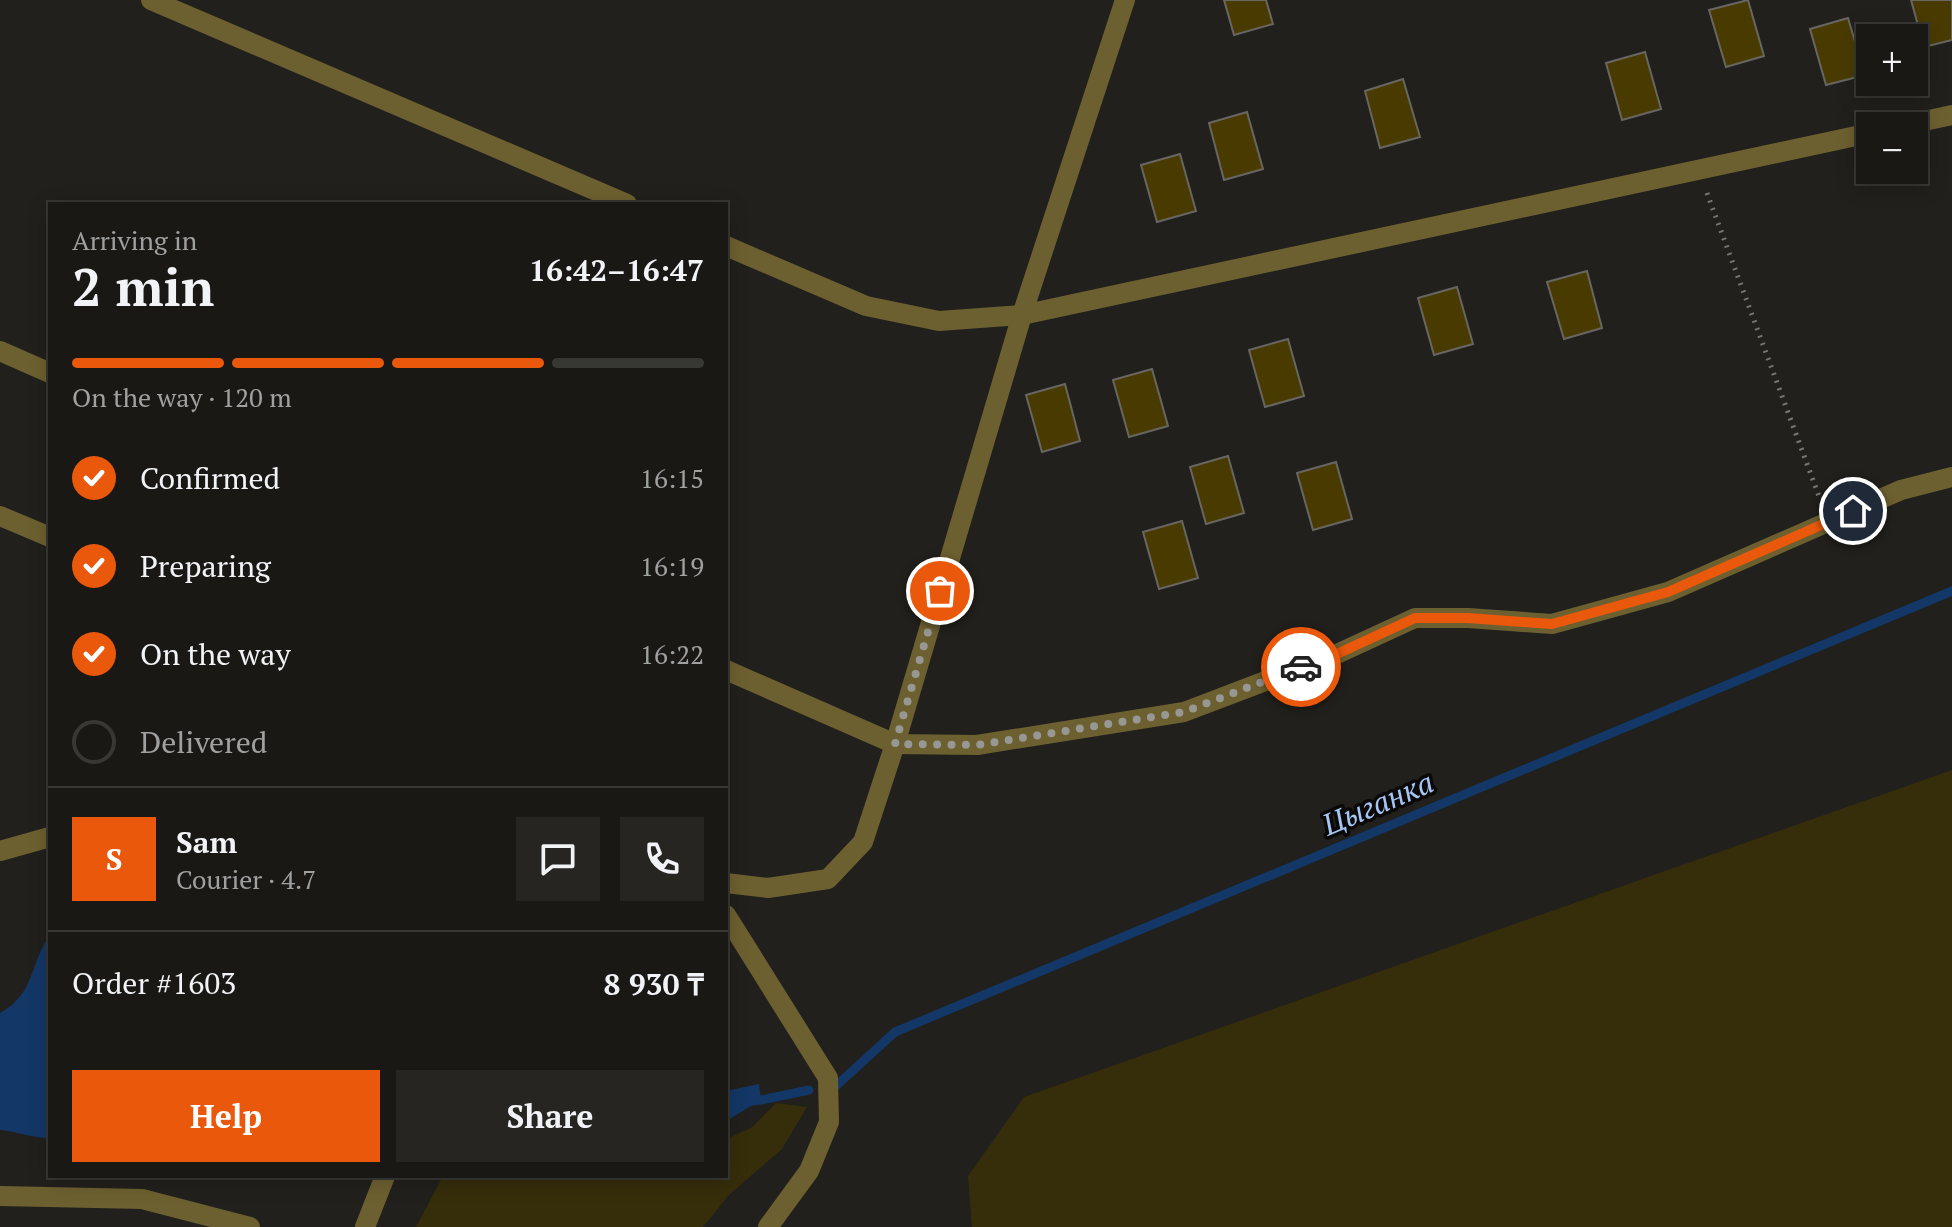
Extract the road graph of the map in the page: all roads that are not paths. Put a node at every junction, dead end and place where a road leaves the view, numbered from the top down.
1 (151, 0) edge
2 (1125, 0) edge
3 (1952, 115) edge
4 (1928, 120) edge
5 (1856, 136) edge
6 (622, 202) edge
7 (728, 247) edge
8 (1022, 315) junction
9 (0, 351) edge
10 (48, 372) edge
11 (1952, 477) edge
12 (0, 516) edge
13 (48, 536) edge
14 (728, 671) edge
15 (895, 744) junction
16 (48, 838) edge
17 (0, 851) edge
18 (728, 883) edge
19 (728, 918) edge
20 (384, 1178) edge
21 (0, 1196) edge
22 (250, 1227) edge
23 (365, 1227) edge
24 (768, 1227) edge

1 - 6 street
2 - 8 street
3 - 4 street
5 - 8 street
7 - 8 street
8 - 15 street
9 - 10 street
11 - 15 street
12 - 13 street
14 - 15 street
15 - 18 street
16 - 17 street
19 - 24 street
20 - 23 street
21 - 22 street

